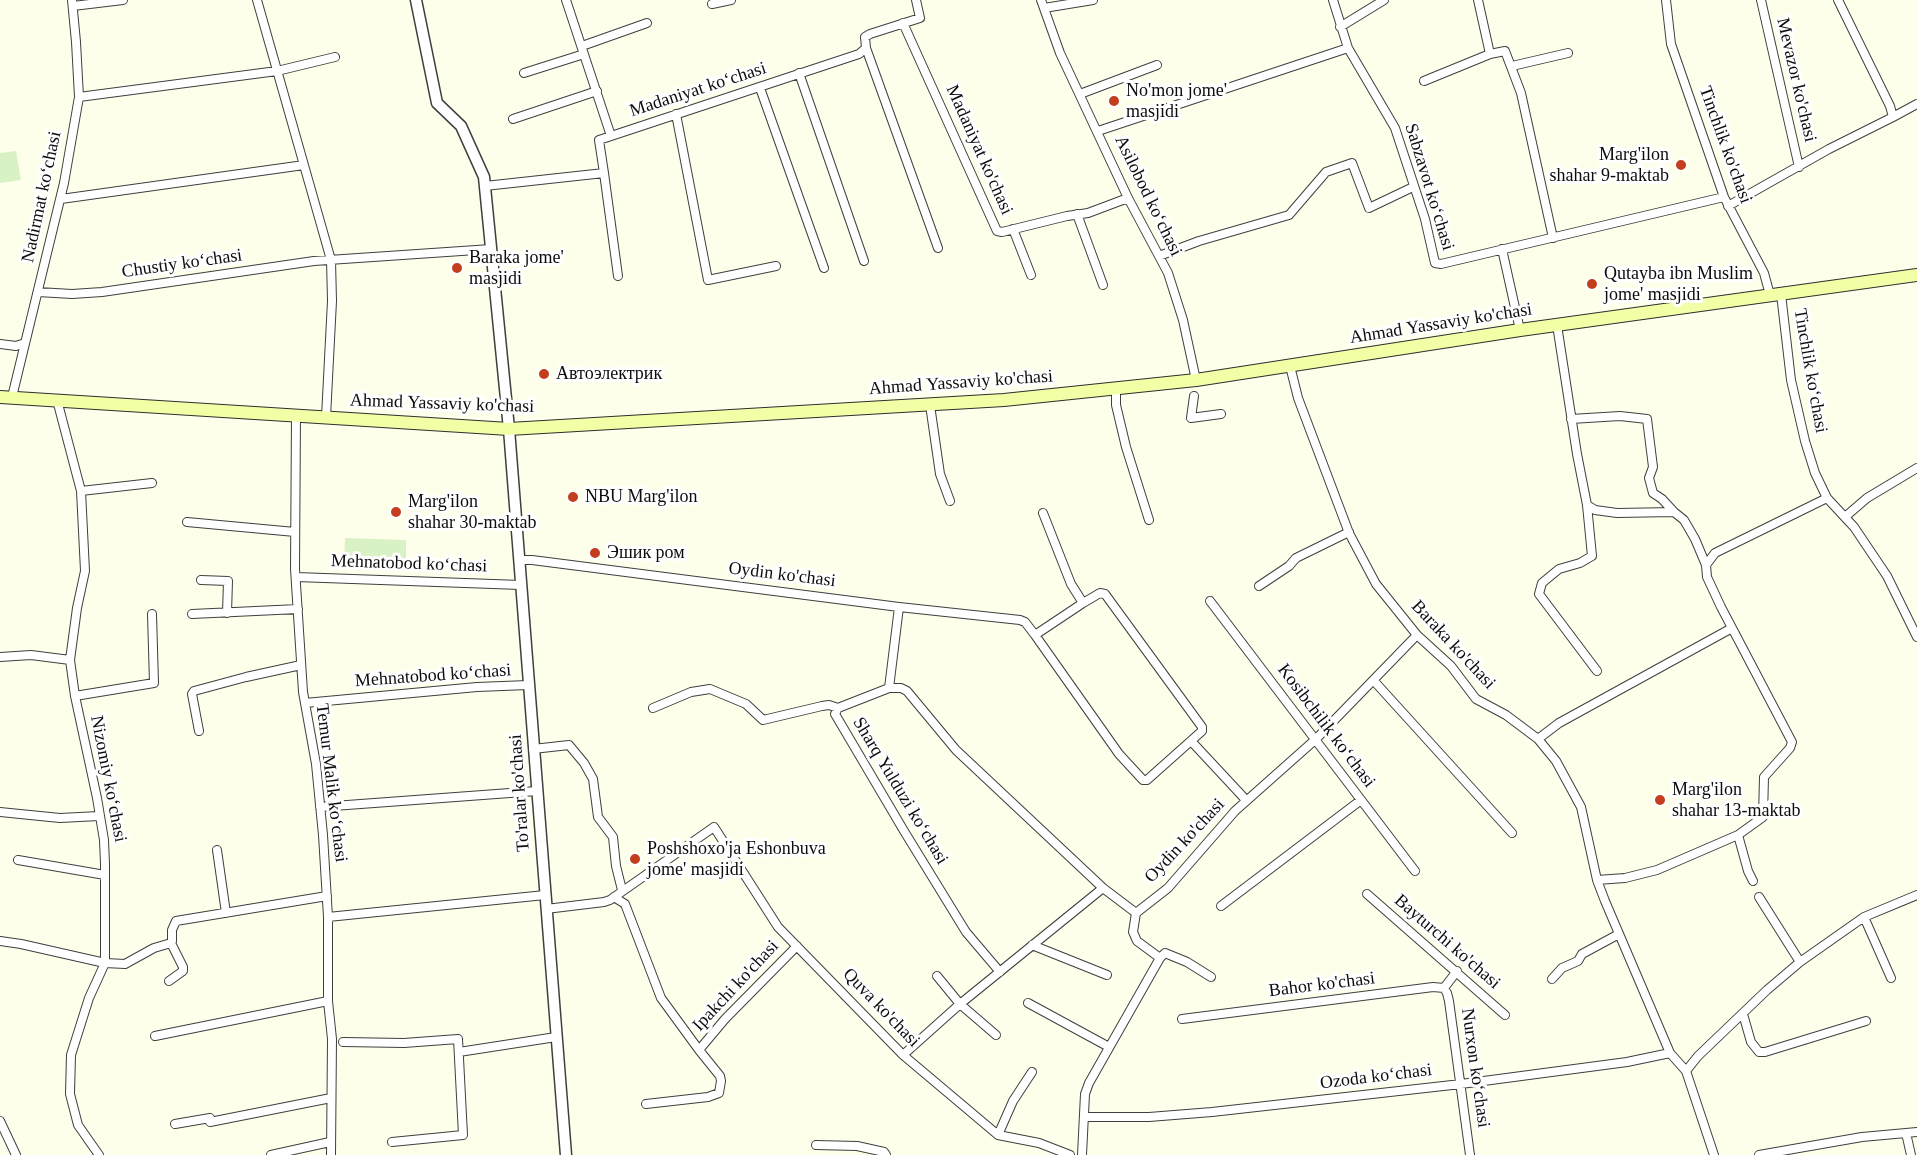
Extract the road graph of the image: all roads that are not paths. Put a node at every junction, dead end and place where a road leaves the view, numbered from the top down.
1 (123, 0) edge
2 (257, 0) edge
3 (416, 0) edge
4 (566, 0) edge
5 (731, 0) edge
6 (916, 0) edge
7 (1093, 0) edge
8 (1333, 0) edge
9 (1384, 0) edge
10 (1478, 0) edge
11 (1666, 0) edge
12 (1761, 0) edge
13 (1838, 0) edge
14 (73, 3) edge
15 (712, 4) dead end
16 (1042, 4) edge
17 (647, 23) dead end
18 (903, 23) junction
19 (1340, 27) junction
20 (866, 48) junction
21 (1348, 48) junction
22 (583, 50) junction
23 (1568, 53) dead end
24 (1490, 54) junction
25 (335, 57) dead end
26 (1157, 65) dead end
27 (1512, 66) junction
28 (277, 71) junction
29 (524, 73) dead end
30 (799, 73) junction
31 (1424, 81) dead end
32 (760, 88) junction
33 (597, 91) junction
34 (1080, 94) junction
35 (79, 98) junction
36 (1917, 104) edge
37 (676, 114) junction
38 (1893, 117) junction
39 (513, 119) dead end
40 (1098, 130) junction
41 (611, 136) junction
42 (304, 165) junction
43 (1799, 167) junction
44 (604, 173) junction
45 (485, 186) junction
46 (1413, 187) junction
47 (1128, 198) junction
48 (61, 199) junction
49 (1726, 201) junction
50 (1077, 214) junction
51 (1013, 230) junction
52 (1553, 238) junction
53 (938, 248) dead end
54 (491, 249) junction
55 (1502, 249) junction
56 (1160, 256) junction
57 (331, 260) junction
58 (864, 261) dead end
59 (776, 266) dead end
60 (824, 268) dead end
61 (1031, 275) dead end
62 (1917, 275) edge
63 (618, 276) dead end
64 (1103, 285) dead end
65 (38, 292) junction
66 (1775, 295) junction
67 (1557, 325) junction
68 (1520, 330) junction
69 (25, 343) junction
70 (0, 344) edge
71 (1290, 366) junction
72 (1196, 380) junction
73 (1116, 388) junction
74 (1194, 396) dead end
75 (6, 397) edge
76 (57, 400) junction
77 (930, 405) junction
78 (1221, 414) dead end
79 (296, 415) junction
80 (326, 417) junction
81 (1571, 419) junction
82 (508, 429) junction
83 (1917, 468) edge
84 (152, 483) dead end
85 (81, 491) junction
86 (1827, 498) junction
87 (950, 501) dead end
88 (1587, 505) junction
89 (1674, 512) junction
90 (1043, 513) dead end
91 (1845, 517) junction
92 (1149, 520) dead end
93 (187, 522) dead end
94 (296, 532) junction
95 (1349, 532) junction
96 (519, 560) junction
97 (1706, 565) junction
98 (296, 577) junction
99 (201, 580) dead end
100 (521, 585) junction
101 (1259, 586) dead end
102 (1210, 601) dead end
103 (1083, 603) junction
104 (899, 608) junction
105 (298, 609) junction
106 (227, 613) junction
107 (152, 614) dead end
108 (192, 614) dead end
109 (1732, 628) junction
110 (1035, 635) junction
111 (1417, 635) junction
112 (1917, 638) edge
113 (0, 657) edge
114 (70, 660) junction
115 (301, 665) junction
116 (1597, 671) dead end
117 (1374, 681) junction
118 (528, 685) junction
119 (889, 688) junction
120 (75, 696) junction
121 (304, 703) junction
122 (653, 708) dead end
123 (838, 708) junction
124 (200, 731) dead end
125 (1316, 739) junction
126 (1538, 739) junction
127 (1192, 742) junction
128 (533, 749) junction
129 (537, 791) junction
130 (1246, 800) junction
131 (1361, 800) junction
132 (320, 807) junction
133 (0, 812) edge
134 (99, 816) junction
135 (1512, 833) dead end
136 (1738, 835) junction
137 (217, 850) dead end
138 (18, 860) dead end
139 (1415, 871) dead end
140 (105, 875) junction
141 (1597, 880) junction
142 (1753, 881) dead end
143 (1103, 888) junction
144 (622, 890) junction
145 (1367, 894) dead end
146 (545, 895) junction
147 (1917, 895) edge
148 (327, 896) junction
149 (614, 897) junction
150 (1759, 897) dead end
151 (1221, 906) dead end
152 (546, 909) junction
153 (1136, 912) junction
154 (226, 913) junction
155 (328, 917) junction
156 (1864, 917) junction
157 (1618, 934) junction
158 (0, 941) edge
159 (171, 943) junction
160 (1032, 945) junction
161 (797, 946) junction
162 (1160, 958) junction
163 (1800, 962) junction
164 (105, 963) junction
165 (1457, 971) junction
166 (1000, 972) junction
167 (1107, 975) dead end
168 (937, 976) dead end
169 (1211, 977) dead end
170 (1891, 978) dead end
171 (1552, 979) dead end
172 (169, 981) dead end
173 (1444, 988) junction
174 (328, 1001) junction
175 (1028, 1003) dead end
176 (960, 1004) junction
177 (1743, 1014) junction
178 (1506, 1015) dead end
179 (1182, 1019) dead end
180 (1866, 1021) dead end
181 (996, 1035) dead end
182 (155, 1036) dead end
183 (556, 1037) junction
184 (343, 1042) dead end
185 (1109, 1047) junction
186 (699, 1050) junction
187 (459, 1052) junction
188 (1670, 1053) junction
189 (903, 1056) junction
190 (1686, 1071) junction
191 (1032, 1072) dead end
192 (1461, 1084) junction
193 (331, 1098) junction
194 (646, 1104) dead end
195 (1084, 1117) junction
196 (0, 1121) edge
197 (175, 1124) dead end
198 (1917, 1132) edge
199 (1906, 1133) junction
200 (998, 1135) junction
201 (330, 1142) junction
202 (392, 1142) dead end
203 (1828, 1144) junction
204 (816, 1145) dead end
205 (16, 1155) edge
206 (99, 1155) edge
207 (271, 1155) edge
208 (331, 1155) edge
209 (566, 1155) edge
210 (886, 1155) edge
211 (1070, 1155) edge
212 (1082, 1155) edge
213 (1470, 1155) edge
214 (1714, 1155) edge
215 (1759, 1155) edge
216 (1830, 1155) edge
217 (1911, 1155) edge

1 - 14 street
2 - 28 street
3 - 45 street, To'ralar ko'chasi
4 - 22 street
5 - 15 street
6 - 18 street
7 - 16 street
8 - 19 street, Sabzavot koʻchasi
9 - 19 street
10 - 24 street
11 - 49 street, Tinchlik ko'chasi
12 - 43 street, Mevazor ko'chasi
13 - 38 street
14 - 35 street, Nadirmat koʻchasi
16 - 34 street, Asilobod koʻchasi
17 - 22 street
18 - 20 street, Madaniyat koʻchasi
18 - 51 street, Madaniyat ko'chasi
19 - 21 street, Sabzavot koʻchasi
20 - 30 street, Madaniyat koʻchasi
20 - 53 street
21 - 40 street
21 - 46 street, Sabzavot koʻchasi
22 - 29 street
22 - 33 street
23 - 27 street
24 - 27 street
24 - 31 street
25 - 28 street
26 - 34 street
27 - 52 street
28 - 35 street
28 - 42 street
30 - 32 street, Madaniyat koʻchasi
30 - 58 street
32 - 37 street, Madaniyat koʻchasi
32 - 60 street
33 - 39 street
33 - 41 street
34 - 40 street, Asilobod koʻchasi
35 - 48 street, Nadirmat koʻchasi
36 - 38 street, Mevazor ko'chasi
37 - 41 street, Madaniyat koʻchasi
37 - 59 street
38 - 43 street, Mevazor ko'chasi
40 - 47 street, Asilobod koʻchasi
41 - 44 street, Madaniyat koʻchasi
42 - 48 street
42 - 57 street
43 - 49 street, Mevazor ko'chasi
44 - 45 street
44 - 63 street
45 - 54 street, To'ralar ko'chasi
46 - 55 street, Sabzavot koʻchasi
46 - 56 street
47 - 50 street, Madaniyat ko'chasi
47 - 56 street, Asilobod koʻchasi
48 - 65 street, Nadirmat koʻchasi
49 - 52 street, Sabzavot koʻchasi
49 - 66 street, Tinchlik ko'chasi
50 - 51 street, Madaniyat ko'chasi
50 - 64 street
51 - 61 street
52 - 55 street, Sabzavot koʻchasi
54 - 57 street, Chustiy koʻchasi
54 - 82 street, To'ralar ko'chasi
55 - 68 street
56 - 72 street, Asilobod koʻchasi
57 - 65 street, Chustiy koʻchasi
57 - 80 street
62 - 66 main road, Ahmad Yassaviy ko'chasi
65 - 69 street, Nadirmat koʻchasi
66 - 67 main road, Ahmad Yassaviy ko'chasi
66 - 86 street, Tinchlik koʻchasi
67 - 68 main road, Ahmad Yassaviy ko'chasi
67 - 81 street
68 - 71 main road, Ahmad Yassaviy ko'chasi
69 - 70 street
69 - 75 street, Nadirmat koʻchasi
71 - 72 main road, Ahmad Yassaviy ko'chasi
71 - 95 street, Baraka ko'chasi
72 - 73 main road, Ahmad Yassaviy ko'chasi
73 - 77 main road, Ahmad Yassaviy ko'chasi
73 - 92 street
74 - 78 street
75 - 76 main road, Ahmad Yassaviy ko'chasi
76 - 79 main road, Ahmad Yassaviy ko'chasi
76 - 85 street, Nizomiy koʻchasi
77 - 82 main road, Ahmad Yassaviy ko'chasi
77 - 87 street
79 - 80 main road, Ahmad Yassaviy ko'chasi
79 - 94 street, Temur Malik koʻchasi
80 - 82 main road, Ahmad Yassaviy ko'chasi
81 - 88 street
81 - 89 street
82 - 96 street, To'ralar ko'chasi
83 - 91 street
84 - 85 street
85 - 114 street, Nizomiy koʻchasi
86 - 91 street, Tinchlik koʻchasi
86 - 97 street
88 - 89 street
88 - 116 street
89 - 97 street
90 - 103 street
91 - 112 street, Tinchlik koʻchasi
93 - 94 street
94 - 98 street, Temur Malik koʻchasi
95 - 101 street
95 - 111 street, Baraka ko'chasi
96 - 100 street, To'ralar ko'chasi
96 - 104 street, Oydin ko'chasi
97 - 109 street
98 - 100 street, Mehnatobod ko‘chasi
98 - 105 street, Temur Malik koʻchasi
99 - 106 street
100 - 118 street, To'ralar ko'chasi
102 - 125 street, Kosibchilik koʻchasi
103 - 110 street
103 - 127 street
104 - 110 street, Oydin ko'chasi
104 - 119 street
105 - 106 street
105 - 115 street, Temur Malik koʻchasi
106 - 108 street
107 - 120 street
109 - 126 street
109 - 136 street
110 - 127 street, Oydin ko'chasi
111 - 117 street, Oydin ko'chasi
111 - 126 street, Baraka ko'chasi
113 - 114 street
114 - 120 street, Nizomiy koʻchasi
115 - 121 street, Temur Malik koʻchasi
115 - 124 street
117 - 125 street, Oydin ko'chasi
117 - 135 street
118 - 121 street, Mehnatobod koʻchasi
118 - 128 street, To'ralar ko'chasi
119 - 123 street, Sharq Yulduzi koʻchasi
119 - 143 street
120 - 134 street, Nizomiy koʻchasi
121 - 132 street, Temur Malik koʻchasi
122 - 123 street
123 - 166 street, Sharq Yulduzi koʻchasi
125 - 130 street, Oydin ko'chasi
125 - 131 street, Kosibchilik koʻchasi
126 - 141 street, Baraka ko'chasi
127 - 130 street, Oydin ko'chasi
128 - 129 street, To'ralar ko'chasi
128 - 144 street
129 - 132 street
129 - 146 street, To'ralar ko'chasi
130 - 153 street, Oydin ko'chasi
131 - 139 street, Kosibchilik koʻchasi
131 - 151 street
132 - 148 street, Temur Malik koʻchasi
133 - 134 street
134 - 140 street, Nizomiy koʻchasi
136 - 141 street
136 - 142 street
137 - 154 street
138 - 140 street
140 - 164 street, Nizomiy koʻchasi
141 - 157 street, Baraka ko'chasi
143 - 153 street
143 - 160 street
144 - 149 street
144 - 161 street, Quva ko'chasi
145 - 165 street, Bayturchi ko'chasi
146 - 152 street, To'ralar ko'chasi
146 - 155 street
147 - 156 street
148 - 154 street
148 - 155 street, Temur Malik koʻchasi
149 - 152 street
149 - 186 street, Ipakchi ko'chasi
150 - 163 street
152 - 183 street, To'ralar ko'chasi
153 - 162 street
154 - 159 street
155 - 174 street, Temur Malik koʻchasi
156 - 163 street
156 - 170 street
157 - 171 street
157 - 188 street, Baraka ko'chasi
158 - 164 street
159 - 164 street
159 - 172 street
160 - 166 street
160 - 167 street
161 - 186 street, Ipakchi ko'chasi
161 - 189 street, Quva ko'chasi
162 - 169 street
162 - 185 street
163 - 177 street
164 - 206 street, Nizomiy koʻchasi
165 - 173 street
165 - 178 street, Bayturchi ko'chasi
166 - 176 street
168 - 176 street
173 - 179 street, Bahor ko'chasi
173 - 192 street, Nurxon koʻchasi
174 - 182 street
174 - 193 street, Temur Malik koʻchasi
175 - 185 street
176 - 181 street
176 - 189 street
177 - 180 street
177 - 190 street
183 - 187 street
183 - 209 street, To'ralar ko'chasi
184 - 187 street
185 - 195 street
186 - 194 street
187 - 202 street
188 - 190 street, Baraka ko'chasi
188 - 192 street, Ozoda koʻchasi
189 - 200 street, Quva ko'chasi
190 - 214 street, Baraka ko'chasi
191 - 200 street
192 - 195 street, Ozoda koʻchasi
192 - 213 street, Nurxon koʻchasi
193 - 197 street
193 - 201 street, Temur Malik koʻchasi
195 - 212 street
196 - 205 street
198 - 199 street
199 - 203 street
199 - 217 street
200 - 211 street, Quva ko'chasi
201 - 207 street
201 - 208 street, Temur Malik koʻchasi
203 - 215 street
203 - 216 street
204 - 210 street

